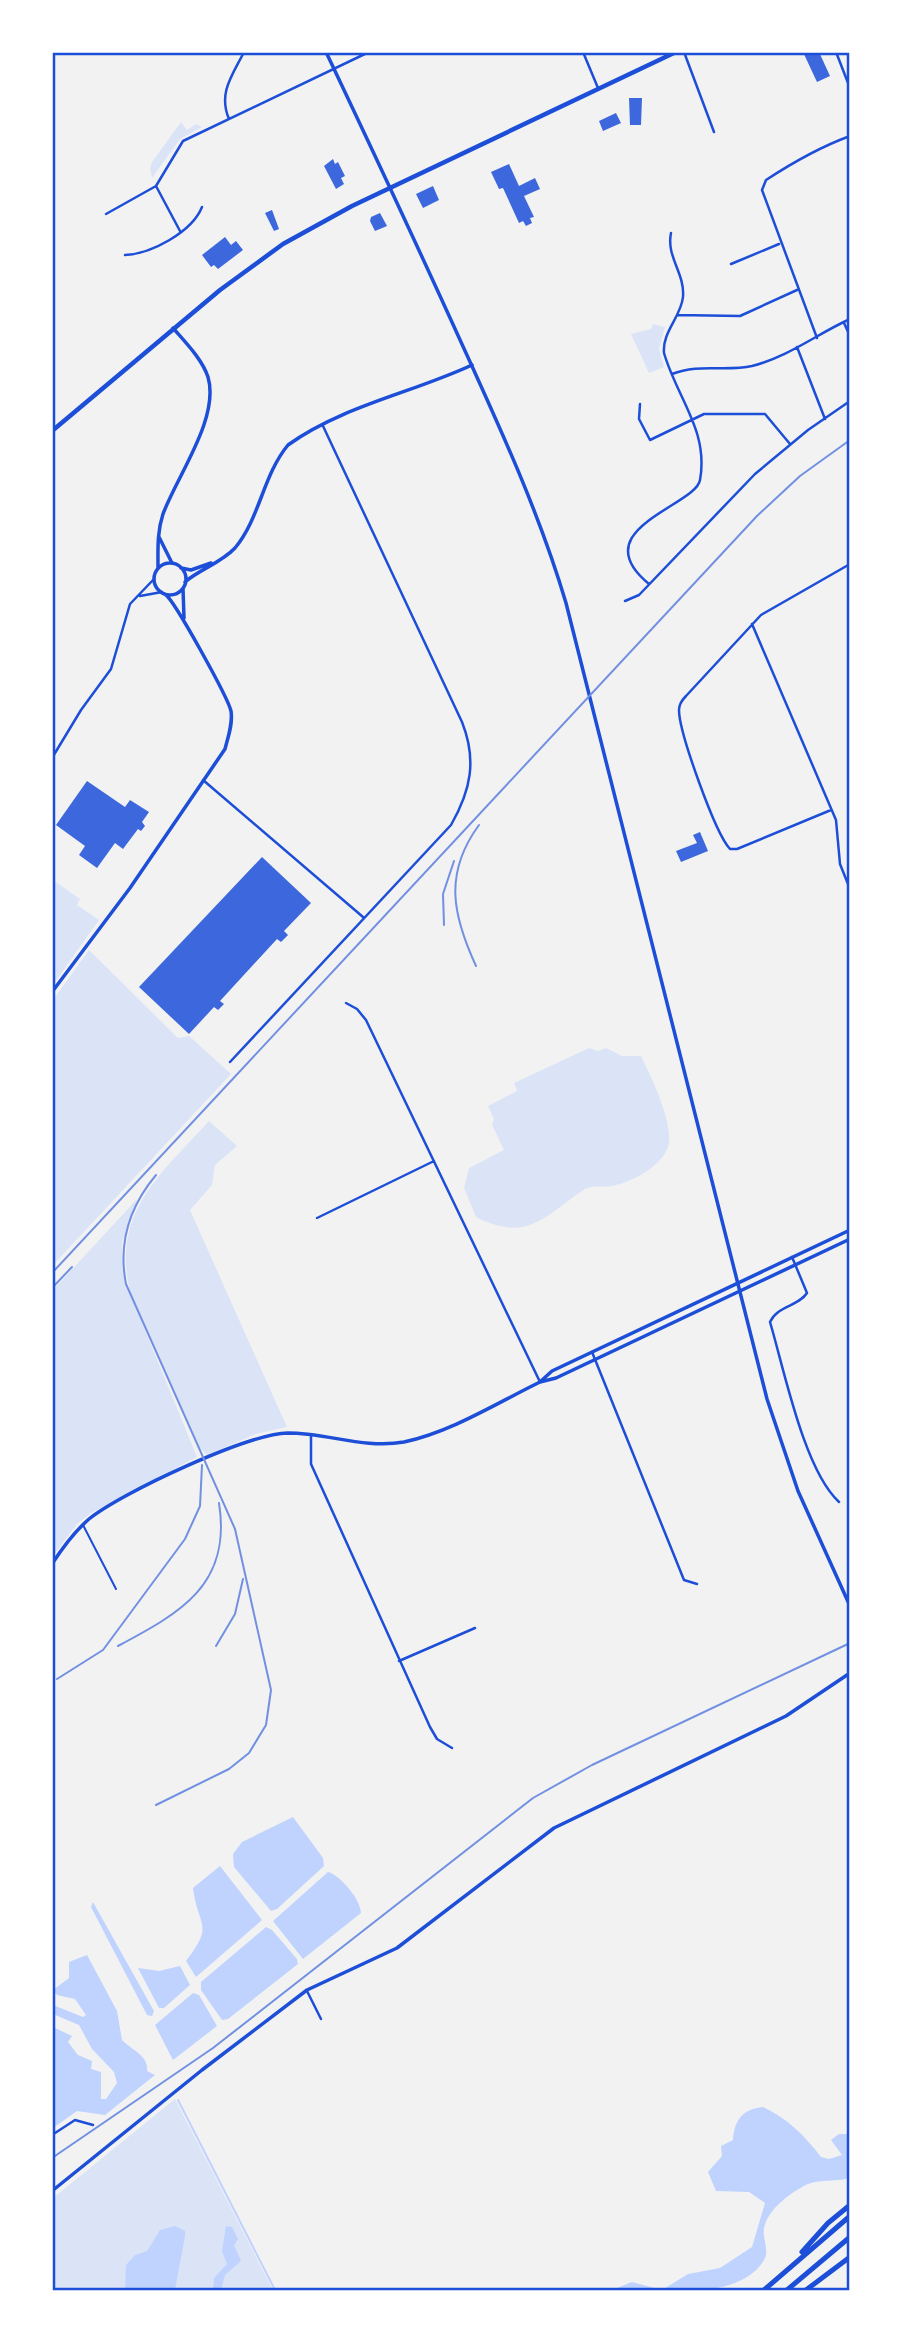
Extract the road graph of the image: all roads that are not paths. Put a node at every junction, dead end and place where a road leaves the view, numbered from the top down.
1 (244, 52) edge
2 (326, 52) edge
3 (369, 52) edge
4 (583, 52) edge
5 (676, 52) edge
6 (684, 52) edge
7 (835, 52) edge
8 (334, 69) junction
9 (598, 88) junction
10 (849, 88) edge
11 (229, 120) junction
12 (714, 132) dead end
13 (849, 136) edge
14 (156, 186) junction
15 (392, 187) junction
16 (202, 207) dead end
17 (106, 214) dead end
18 (180, 231) junction
19 (671, 233) dead end
20 (780, 244) junction
21 (125, 255) dead end
22 (730, 264) dead end
23 (798, 290) junction
24 (677, 315) junction
25 (849, 319) edge
26 (844, 322) junction
27 (173, 328) junction
28 (849, 336) edge
29 (817, 338) junction
30 (797, 347) junction
31 (472, 365) junction
32 (672, 374) junction
33 (849, 401) edge
34 (639, 404) dead end
35 (691, 418) junction
36 (825, 419) junction
37 (323, 426) junction
38 (52, 431) edge
39 (790, 444) junction
40 (159, 537) junction
41 (173, 563) junction
42 (213, 563) junction
43 (849, 564) edge
44 (159, 568) junction
45 (181, 568) junction
46 (154, 579) junction
47 (649, 584) junction
48 (184, 585) junction
49 (163, 593) junction
50 (140, 596) junction
51 (625, 601) dead end
52 (184, 618) junction
53 (752, 624) junction
54 (52, 758) edge
55 (203, 780) junction
56 (831, 810) junction
57 (849, 889) edge
58 (363, 917) junction
59 (52, 992) edge
60 (346, 1003) dead end
61 (230, 1062) dead end
62 (434, 1161) junction
63 (317, 1218) dead end
64 (849, 1230) edge
65 (849, 1239) edge
66 (792, 1257) junction
67 (796, 1265) junction
68 (737, 1283) junction
69 (740, 1291) junction
70 (592, 1352) junction
71 (594, 1360) junction
72 (540, 1382) junction
73 (311, 1436) junction
74 (839, 1502) dead end
75 (83, 1525) junction
76 (52, 1564) edge
77 (697, 1584) dead end
78 (116, 1589) dead end
79 (849, 1606) edge
80 (475, 1628) dead end
81 (400, 1661) junction
82 (849, 1673) edge
83 (452, 1748) dead end
84 (307, 1990) junction
85 (321, 2019) dead end
86 (93, 2125) dead end
87 (52, 2135) edge
88 (52, 2190) edge
89 (849, 2205) edge
90 (849, 2216) edge
91 (849, 2237) edge
92 (849, 2257) edge
93 (784, 2272) junction
94 (764, 2291) edge
95 (787, 2291) edge
96 (806, 2291) edge

1 - 11 street
2 - 8 street
3 - 8 street
4 - 9 street
5 - 9 main road
6 - 12 street
7 - 10 street
8 - 11 street
8 - 15 street
9 - 15 main road
11 - 14 street
13 - 20 street
14 - 17 street
14 - 18 street
15 - 27 main road
15 - 31 street
16 - 18 street
18 - 21 street
19 - 24 street
20 - 22 street
20 - 23 street
23 - 24 street
23 - 29 street
24 - 32 street
25 - 26 street
26 - 28 street
26 - 29 street
27 - 38 main road
27 - 40 street
29 - 30 street
30 - 32 street
30 - 36 street
31 - 37 street
31 - 68 street
32 - 35 street
33 - 36 street
34 - 35 street
35 - 39 street
35 - 47 street
36 - 39 street
37 - 42 street
37 - 58 street
39 - 47 street
40 - 41 street
40 - 44 street
41 - 44 street
41 - 45 street
42 - 45 street
42 - 48 street
43 - 53 street
44 - 46 street
45 - 48 street
46 - 49 street
46 - 50 street
47 - 51 street
48 - 49 street
48 - 52 street
49 - 50 street
49 - 52 street
50 - 54 street
52 - 55 street
53 - 56 street
53 - 56 street
55 - 58 street
55 - 59 street
56 - 57 street
58 - 61 street
60 - 62 street
62 - 63 street
62 - 72 street
64 - 66 street
65 - 67 street
66 - 67 street
66 - 68 street
67 - 69 street
67 - 74 street
68 - 69 street
68 - 70 street
69 - 71 street
69 - 79 street
70 - 71 street
70 - 72 street
71 - 72 street
71 - 77 street
72 - 73 street
73 - 75 street
73 - 81 street
75 - 76 street
75 - 78 lane
80 - 81 street
81 - 83 street
82 - 84 street
84 - 85 street
84 - 88 street
86 - 87 street
89 - 93 highway
90 - 93 highway
91 - 95 highway
92 - 96 highway
93 - 94 highway

